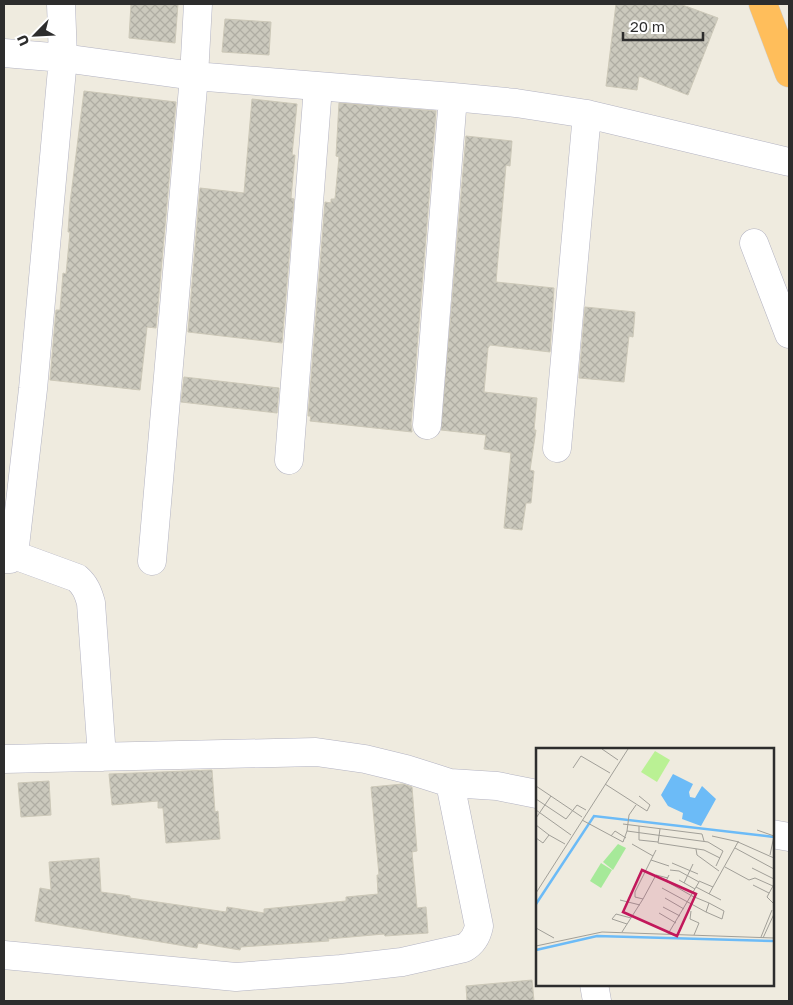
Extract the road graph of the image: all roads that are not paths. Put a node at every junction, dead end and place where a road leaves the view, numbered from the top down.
1 (61, 4) edge
2 (198, 4) edge
3 (763, 4) edge
4 (4, 53) edge
5 (63, 58) junction
6 (789, 73) edge
7 (194, 76) junction
8 (318, 87) junction
9 (453, 97) junction
10 (587, 114) junction
11 (789, 162) edge
12 (754, 243) dead end
13 (789, 334) edge
14 (427, 425) dead end
15 (557, 448) dead end
16 (288, 460) dead end
17 (9, 557) edge
18 (152, 561) dead end
19 (102, 757) junction
20 (4, 759) edge
21 (450, 782) junction
22 (536, 794) edge
23 (773, 834) edge
24 (789, 837) edge
25 (4, 955) edge
26 (594, 985) edge
27 (597, 1001) edge

1 - 5 street
2 - 7 street
3 - 6 highway
4 - 5 street
5 - 7 street
5 - 17 street
7 - 8 street
7 - 18 street
8 - 9 street
8 - 16 street
9 - 10 street
9 - 14 street
10 - 11 street
10 - 15 street
12 - 13 street
17 - 19 street
19 - 20 street
19 - 21 street
21 - 22 street
21 - 25 street
23 - 24 street
26 - 27 street

